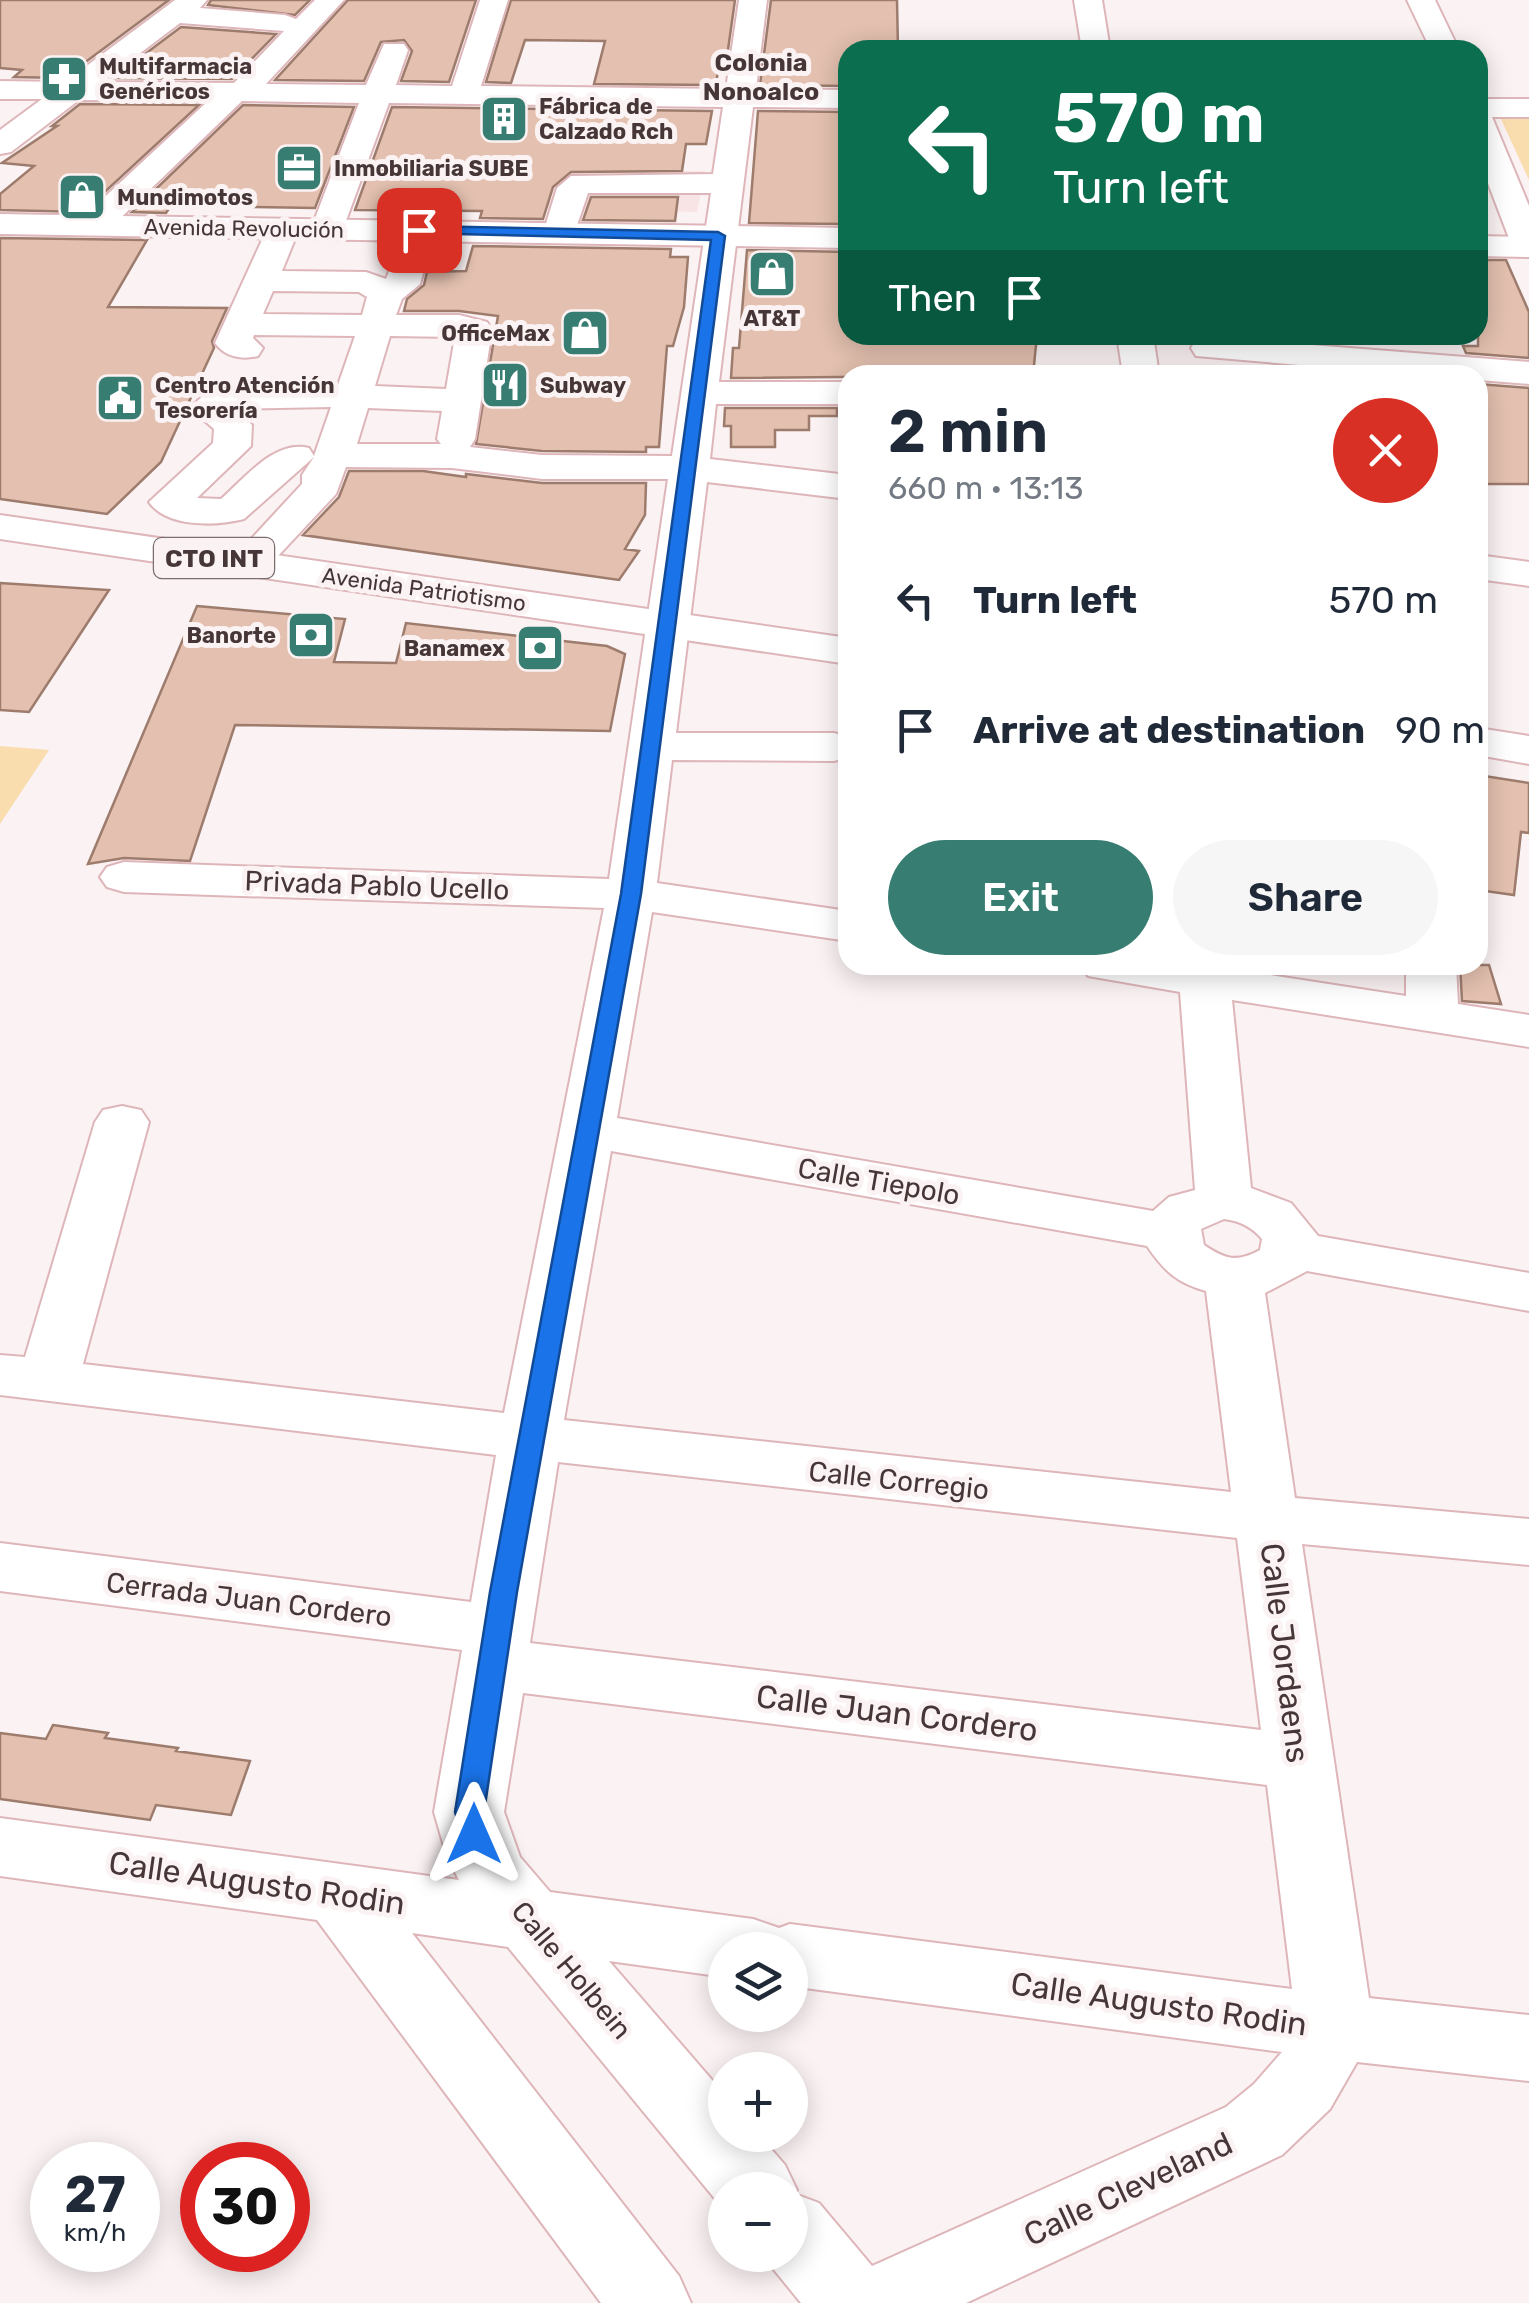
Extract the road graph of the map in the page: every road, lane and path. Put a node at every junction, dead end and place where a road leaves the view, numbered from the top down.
1 (330, 0) edge
2 (494, 0) edge
3 (753, 0) edge
4 (1088, 0) edge
5 (1421, 0) edge
6 (184, 7) edge
7 (286, 24) dead end
8 (1094, 40) edge
9 (1440, 40) edge
10 (394, 50) dead end
11 (196, 60) dead end
12 (0, 90) edge
13 (72, 90) junction
14 (164, 91) junction
15 (238, 92) junction
16 (376, 94) junction
17 (464, 94) junction
18 (740, 98) junction
19 (838, 99) edge
20 (1488, 108) edge
21 (1529, 108) edge
22 (0, 144) edge
23 (1488, 144) edge
24 (624, 181) junction
25 (727, 184) junction
26 (0, 224) edge
27 (94, 226) junction
28 (283, 228) junction
29 (327, 229) junction
30 (383, 230) junction
31 (419, 230) junction
32 (621, 234) junction
33 (718, 236) junction
34 (838, 238) edge
35 (1488, 246) edge
36 (1529, 246) edge
37 (257, 280) junction
38 (367, 342) junction
39 (1209, 348) dead end
40 (1427, 365) edge
41 (1488, 370) edge
42 (203, 371) dead end
43 (1529, 373) edge
44 (838, 392) edge
45 (698, 393) junction
46 (463, 401) junction
47 (452, 456) junction
48 (307, 472) junction
49 (687, 482) junction
50 (838, 487) edge
51 (0, 527) edge
52 (239, 562) junction
53 (1488, 568) edge
54 (1529, 574) edge
55 (667, 625) junction
56 (838, 650) edge
57 (1488, 744) edge
58 (649, 746) junction
59 (834, 747) dead end
60 (1529, 750) edge
61 (124, 877) dead end
62 (631, 894) junction
63 (838, 925) edge
64 (1171, 975) edge
65 (1431, 975) edge
66 (1204, 980) junction
67 (1432, 1016) junction
68 (1529, 1031) edge
69 (122, 1122) dead end
70 (587, 1130) junction
71 (1224, 1201) junction
72 (1170, 1232) junction
73 (1262, 1264) junction
74 (1529, 1292) edge
75 (24, 1378) edge
76 (530, 1440) junction
77 (1268, 1520) junction
78 (1529, 1542) edge
79 (0, 1567) edge
80 (496, 1647) junction
81 (1299, 1762) junction
82 (0, 1847) edge
83 (339, 1894) junction
84 (531, 1921) junction
85 (708, 1944) edge
86 (808, 1957) edge
87 (1335, 2027) junction
88 (1529, 2048) edge
89 (742, 2172) edge
90 (808, 2250) edge
91 (650, 2303) edge
92 (852, 2303) edge
93 (880, 2303) edge

1 - 15 street
2 - 17 street
3 - 18 street, Calle Holbein
4 - 8 street
5 - 9 street
6 - 7 street
6 - 13 street
10 - 16 street
11 - 14 street
12 - 13 street
13 - 14 street
13 - 22 street
14 - 15 street
15 - 16 street
15 - 27 street
16 - 17 street
16 - 29 street
17 - 18 street
18 - 19 street
18 - 25 street, Calle Holbein
20 - 21 street
23 - 36 street
24 - 25 street
24 - 32 street
24 - 32 street
24 - 32 street
25 - 33 street, Calle Holbein
26 - 27 street, Avenida Revolución
27 - 28 street, Avenida Revolución
28 - 29 street, Avenida Revolución
28 - 37 street
29 - 30 street, Avenida Revolución
30 - 31 street, Avenida Revolución
30 - 38 street
31 - 32 street, Avenida Revolución
31 - 38 street
32 - 33 street, Avenida Revolución
33 - 34 street, Avenida Revolución
33 - 45 street, Calle Holbein
35 - 36 street
37 - 38 street
37 - 38 street
38 - 42 street
38 - 46 street
38 - 46 street
38 - 48 street
38 - 48 street
39 - 40 street
41 - 43 street
44 - 45 street
45 - 49 street, Calle Holbein
46 - 47 street
47 - 48 street
47 - 49 street
48 - 52 street
49 - 50 street
49 - 55 street, Calle Holbein
51 - 52 street, Avenida Patriotismo / CTO INT
52 - 55 street, Avenida Patriotismo / CTO INT
53 - 54 street
55 - 56 street, Avenida Patriotismo / CTO INT
55 - 58 street, Calle Holbein
57 - 60 street
58 - 59 street
58 - 62 street, Calle Holbein
61 - 62 street, Privada Pablo Ucello
62 - 63 street, Privada Pablo Ucello
62 - 70 street, Calle Holbein
64 - 66 street
65 - 67 street
66 - 67 street
66 - 71 street
67 - 68 street
69 - 75 street
70 - 72 street, Calle Tiepolo
70 - 76 street, Calle Holbein
71 - 72 street
71 - 73 street
72 - 73 street
73 - 74 street
73 - 77 street, Calle Jordaens
75 - 76 street, Calle Corregio
76 - 77 street, Calle Corregio
76 - 80 street, Calle Holbein
77 - 78 street, Calle Corregio
77 - 81 street, Calle Jordaens
79 - 80 street, Cerrada Juan Cordero
80 - 81 street, Calle Juan Cordero
80 - 84 street, Calle Holbein
81 - 87 street, Calle Jordaens
82 - 83 street, Calle Augusto Rodin
83 - 84 street, Calle Augusto Rodin
83 - 91 street
84 - 85 street, Calle Augusto Rodin
84 - 89 street, Calle Holbein
86 - 87 street, Calle Augusto Rodin
87 - 88 street, Calle Augusto Rodin
87 - 93 street, Calle Cleveland
90 - 92 street

